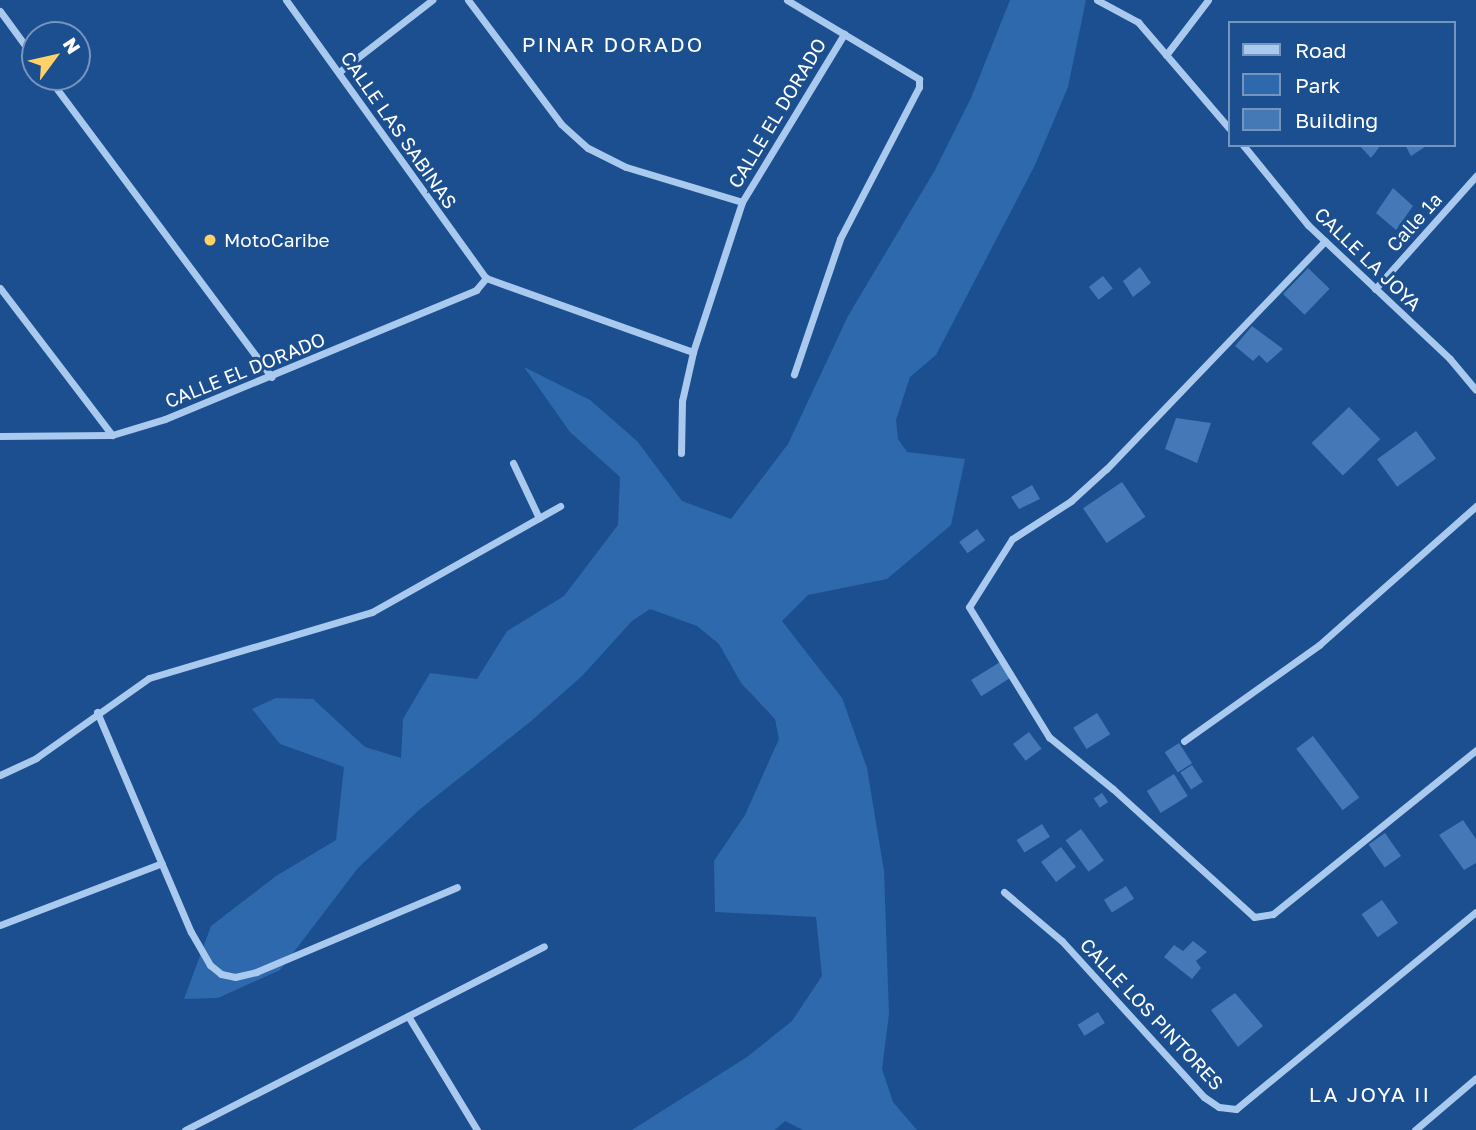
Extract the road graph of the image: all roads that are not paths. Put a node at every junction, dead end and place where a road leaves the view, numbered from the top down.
1 (286, 0) edge
2 (432, 0) edge
3 (468, 0) edge
4 (787, 0) edge
5 (1097, 0) edge
6 (1208, 0) edge
7 (0, 11) edge
8 (844, 34) junction
9 (21, 40) edge
10 (1166, 55) junction
11 (340, 72) junction
12 (58, 91) edge
13 (1228, 127) edge
14 (1245, 147) edge
15 (1476, 176) edge
16 (742, 202) junction
17 (1325, 241) junction
18 (485, 278) junction
19 (0, 288) edge
20 (1375, 289) junction
21 (693, 352) junction
22 (794, 374) dead end
23 (272, 377) junction
24 (1476, 390) edge
25 (112, 435) junction
26 (0, 436) edge
27 (681, 453) dead end
28 (513, 463) dead end
29 (560, 506) dead end
30 (1476, 506) edge
31 (539, 518) junction
32 (97, 712) junction
33 (1184, 741) dead end
34 (1476, 750) edge
35 (0, 775) edge
36 (162, 863) junction
37 (457, 887) dead end
38 (1004, 892) dead end
39 (1473, 914) edge
40 (1476, 924) edge
41 (0, 925) edge
42 (544, 946) dead end
43 (408, 1016) junction
44 (1476, 1078) edge
45 (185, 1130) edge
46 (477, 1130) edge
47 (1415, 1130) edge

1 - 11 street, CALLE LAS SABINAS
2 - 11 street
3 - 16 street
4 - 8 street
5 - 10 street
6 - 10 street
7 - 9 street
8 - 16 street, CALLE EL DORADO
8 - 22 street
10 - 13 street
11 - 18 street, CALLE LAS SABINAS
12 - 23 street
14 - 17 street, CALLE LA JOYA
15 - 20 street, Calle 1ª
16 - 21 street, CALLE EL DORADO
17 - 20 street, CALLE LA JOYA
17 - 34 street
18 - 21 street
18 - 23 street, CALLE EL DORADO
19 - 25 street
20 - 24 street, CALLE LA JOYA
21 - 27 street, CALLE EL DORADO
23 - 25 street, CALLE EL DORADO
25 - 26 street, CALLE EL DORADO
28 - 31 street
29 - 31 street
30 - 33 street
31 - 32 street
32 - 35 street
32 - 36 street
36 - 37 street
36 - 41 street
38 - 39 street, CALLE LOS PINTORES
39 - 40 street
42 - 43 street
43 - 45 street
43 - 46 street
44 - 47 street

